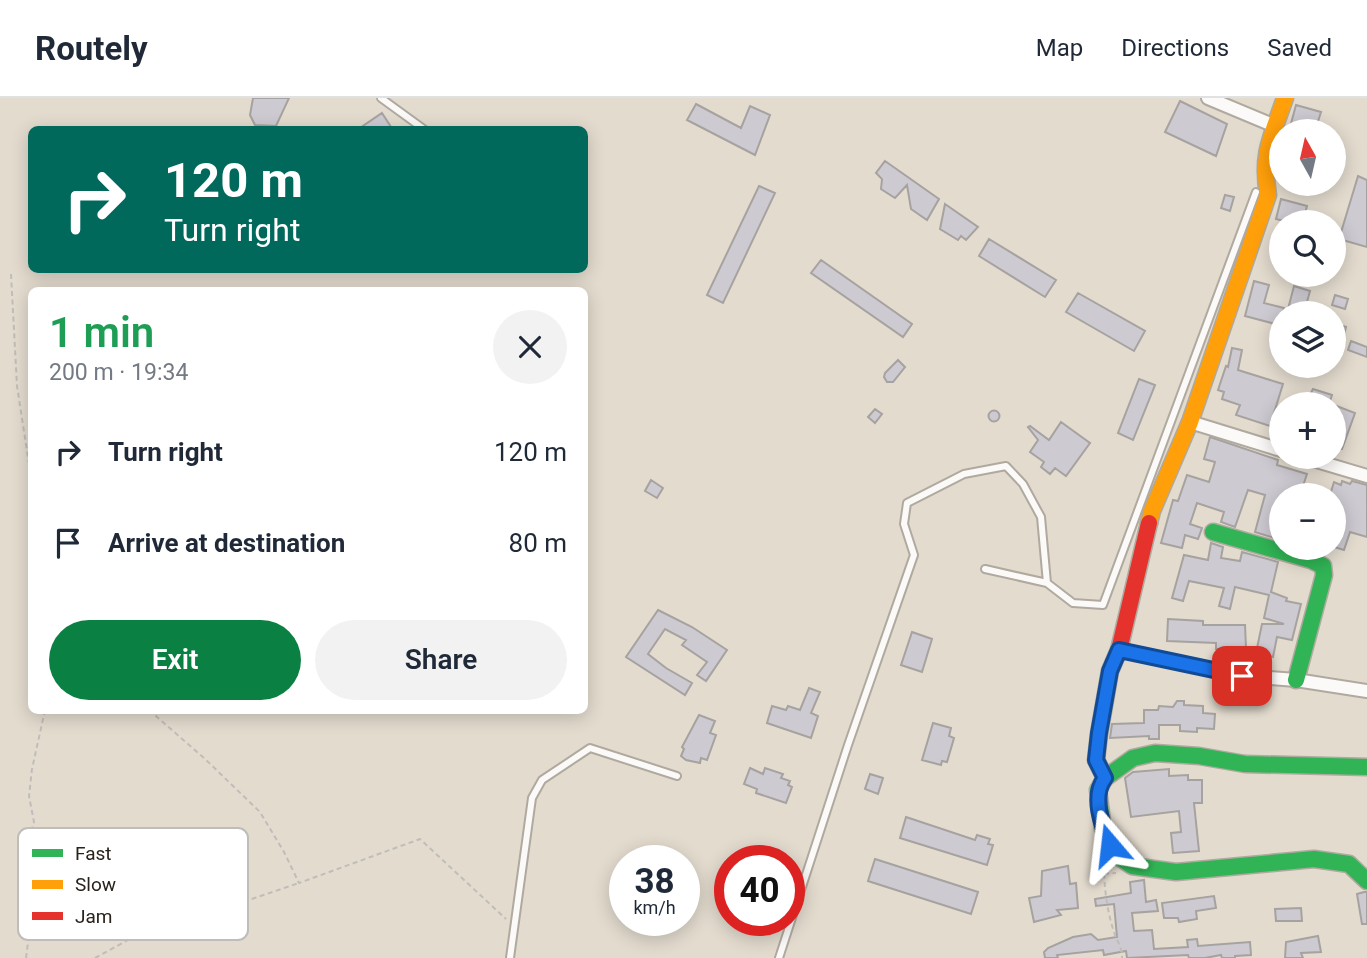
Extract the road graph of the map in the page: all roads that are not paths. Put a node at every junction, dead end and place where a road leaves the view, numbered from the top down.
1 (382, 98) edge
2 (1208, 98) edge
3 (1284, 98) edge
4 (1277, 119) edge
5 (1269, 123) edge
6 (420, 126) edge
7 (1269, 144) edge
8 (1256, 192) dead end
9 (1190, 422) junction
10 (1269, 446) edge
11 (1343, 469) edge
12 (1367, 476) edge
13 (1213, 533) dead end
14 (985, 569) dead end
15 (1047, 583) junction
16 (1119, 650) junction
17 (1296, 680) junction
18 (1367, 691) edge
19 (1367, 767) edge
20 (677, 776) dead end
21 (1105, 778) junction
22 (1367, 881) edge
23 (510, 958) edge
24 (779, 958) edge

1 - 6 lane
2 - 5 street
3 - 4 street
7 - 9 street
8 - 15 lane
9 - 10 street
9 - 16 street
11 - 12 street
13 - 17 street
14 - 15 lane
15 - 24 lane
16 - 17 street
16 - 21 street
17 - 18 street
19 - 21 street
20 - 23 lane
21 - 22 street

